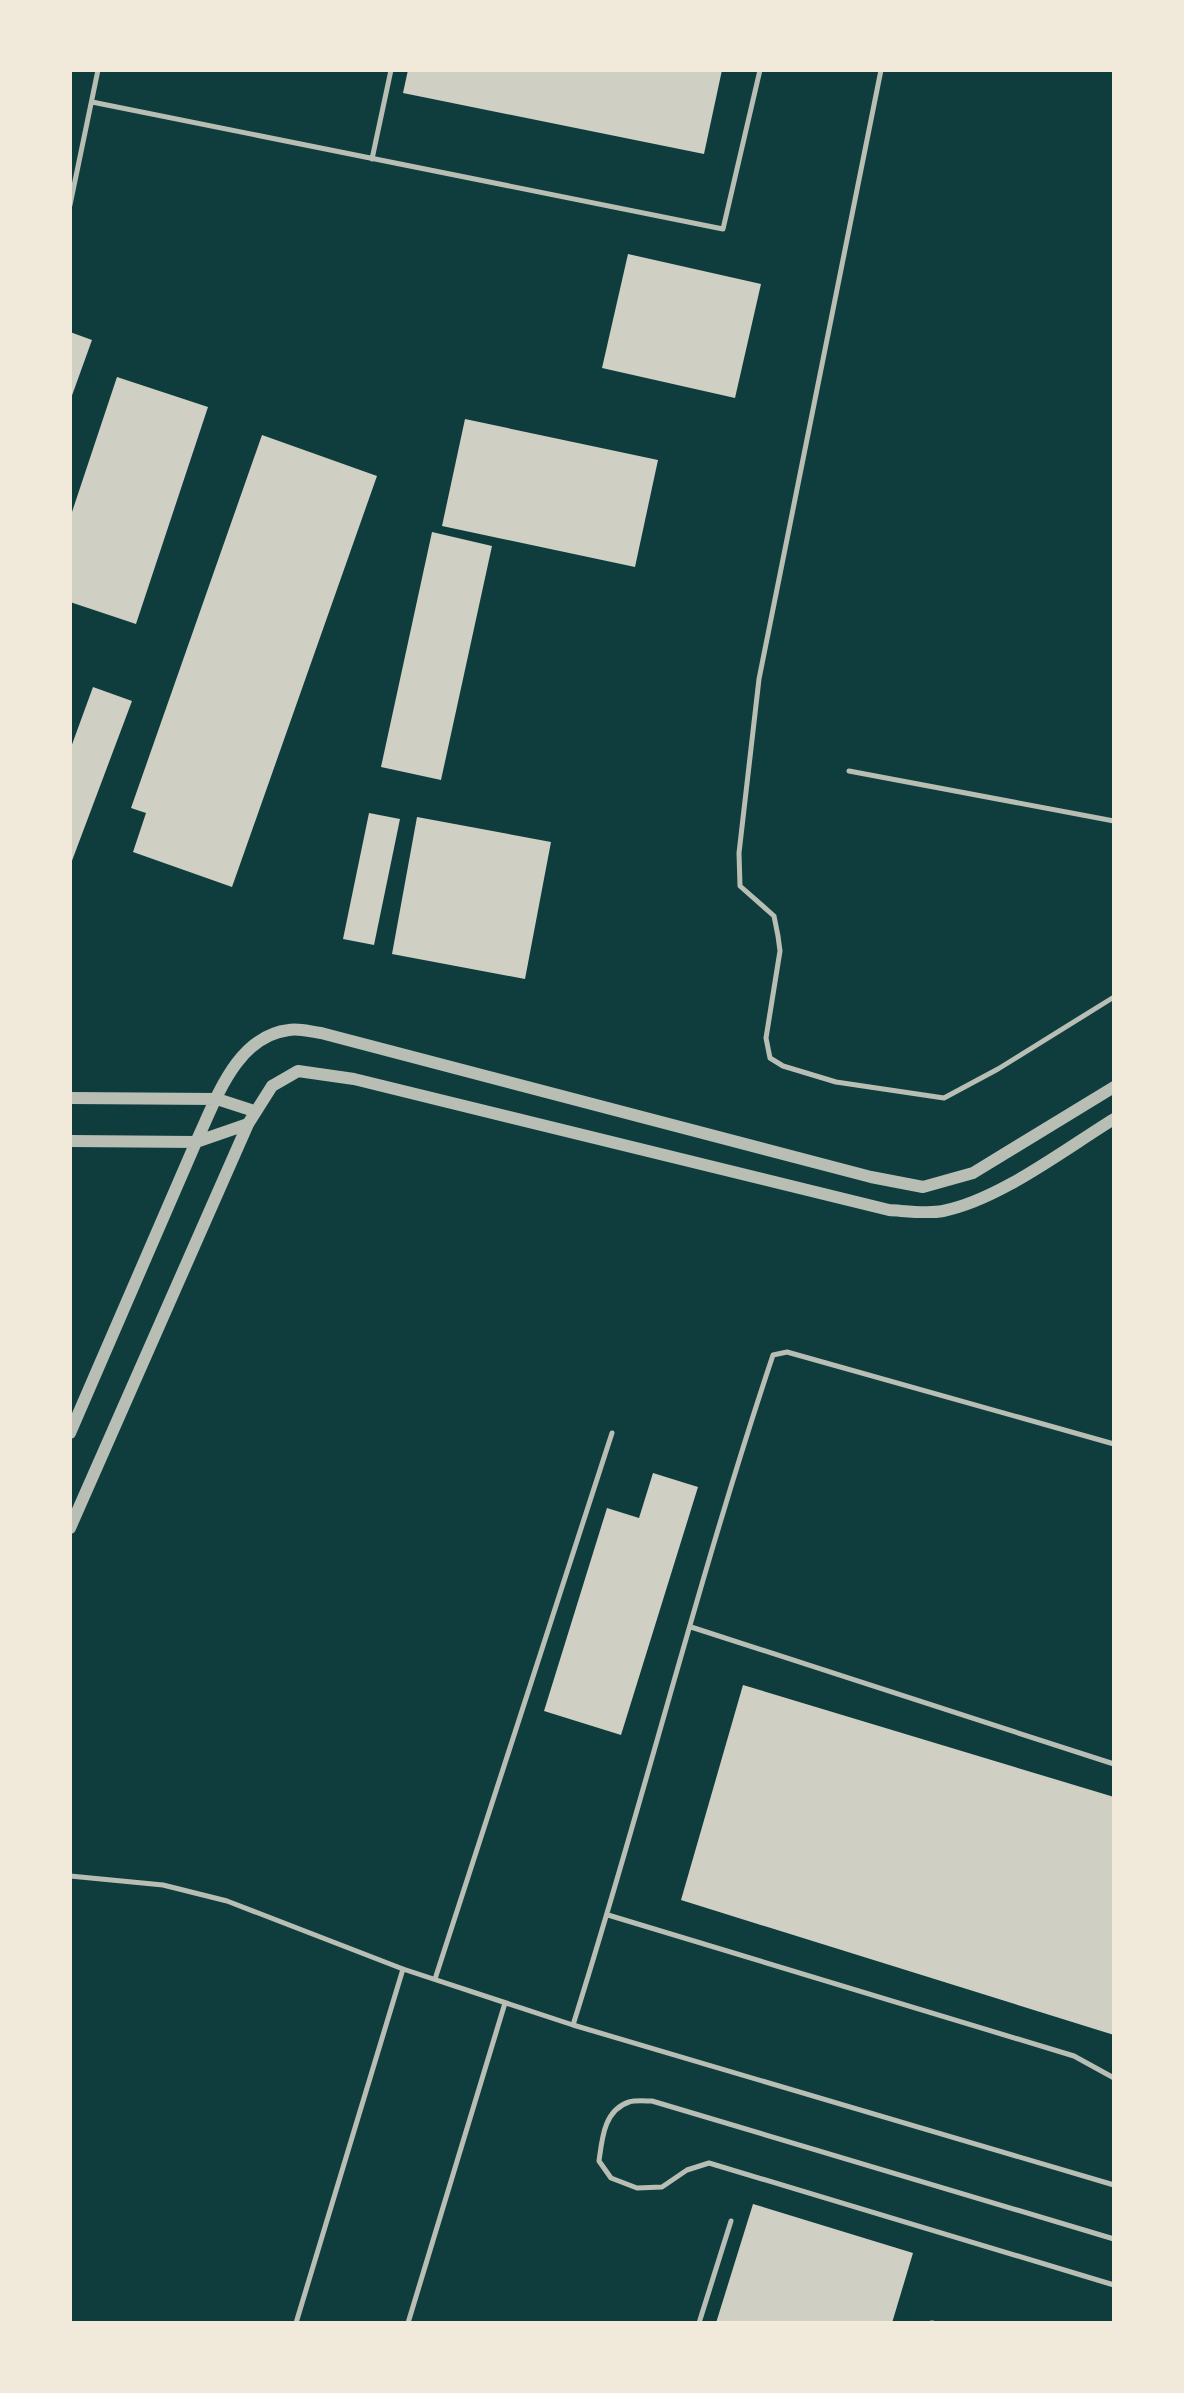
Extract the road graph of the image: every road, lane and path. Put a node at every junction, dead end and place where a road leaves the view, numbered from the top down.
1 (98, 70) edge
2 (391, 70) edge
3 (760, 70) edge
4 (881, 70) edge
5 (92, 102) junction
6 (372, 159) junction
7 (70, 205) edge
8 (849, 771) dead end
9 (1114, 821) edge
10 (1114, 997) edge
11 (1114, 1087) edge
12 (70, 1098) edge
13 (217, 1099) junction
14 (254, 1111) junction
15 (1114, 1119) edge
16 (248, 1124) junction
17 (70, 1140) edge
18 (196, 1142) junction
19 (70, 1433) edge
20 (612, 1433) dead end
21 (1114, 1444) edge
22 (70, 1528) edge
23 (691, 1627) junction
24 (1114, 1763) edge
25 (70, 1876) edge
26 (608, 1915) junction
27 (403, 1969) junction
28 (435, 1979) junction
29 (505, 2003) junction
30 (573, 2025) junction
31 (1114, 2078) edge
32 (1114, 2185) edge
33 (730, 2221) dead end
34 (1114, 2239) edge
35 (1114, 2285) edge
36 (296, 2323) edge
37 (408, 2323) edge
38 (699, 2323) edge

1 - 5 lane
2 - 6 lane
3 - 6 lane
4 - 10 lane
5 - 6 lane
5 - 7 lane
8 - 9 lane
11 - 13 street
12 - 13 street
13 - 14 street
13 - 18 street
14 - 15 street
14 - 16 street
16 - 18 street
16 - 22 street
17 - 18 street
18 - 19 street
20 - 28 lane
21 - 23 lane
23 - 24 lane
23 - 26 lane
25 - 27 lane
26 - 30 lane
26 - 31 lane
27 - 28 lane
27 - 36 lane
28 - 29 lane
29 - 30 lane
29 - 37 lane
30 - 32 lane
33 - 38 lane
34 - 35 lane

